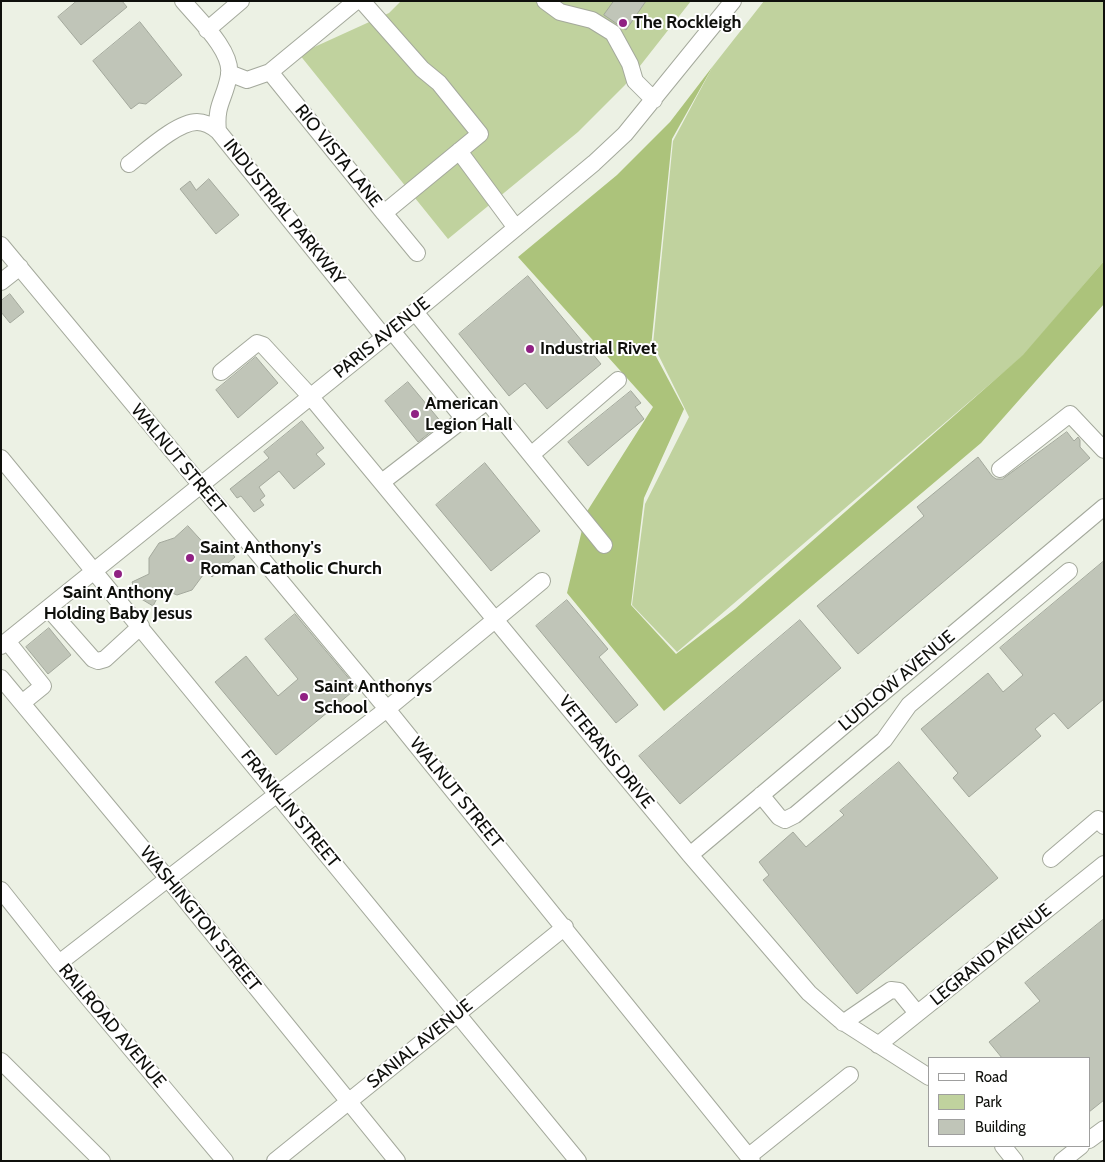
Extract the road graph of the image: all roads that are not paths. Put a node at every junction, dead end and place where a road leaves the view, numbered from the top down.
1 (183, 1) edge
2 (241, 1) edge
3 (356, 1) edge
4 (362, 1) edge
5 (545, 1) edge
6 (733, 1) edge
7 (207, 30) junction
8 (270, 72) junction
9 (229, 74) junction
10 (654, 100) junction
11 (218, 131) junction
12 (459, 151) junction
13 (129, 164) dead end
14 (384, 213) junction
15 (516, 228) junction
16 (1, 245) edge
17 (417, 253) dead end
18 (20, 267) junction
19 (1, 282) edge
20 (414, 312) junction
21 (388, 334) junction
22 (221, 372) dead end
23 (618, 380) dead end
24 (310, 396) junction
25 (487, 401) junction
26 (464, 419) junction
27 (1104, 450) edge
28 (531, 455) junction
29 (3, 464) edge
30 (1000, 469) dead end
31 (382, 482) junction
32 (200, 486) junction
33 (1104, 507) edge
34 (604, 545) dead end
35 (95, 570) junction
36 (1069, 571) dead end
37 (542, 581) dead end
38 (1005, 590) junction
39 (48, 608) junction
40 (1022, 611) junction
41 (497, 619) junction
42 (141, 626) junction
43 (4, 644) edge
44 (1, 678) edge
45 (893, 684) junction
46 (22, 703) junction
47 (910, 705) junction
48 (387, 708) junction
49 (277, 793) junction
50 (761, 795) junction
51 (1104, 826) edge
52 (690, 854) junction
53 (1051, 859) dead end
54 (1104, 864) edge
55 (169, 880) junction
56 (1, 890) edge
57 (565, 927) junction
58 (59, 963) junction
59 (917, 1013) junction
60 (456, 1015) junction
61 (843, 1023) junction
62 (878, 1045) junction
63 (1, 1061) edge
64 (850, 1075) dead end
65 (928, 1076) edge
66 (348, 1103) junction
67 (1104, 1128) edge
68 (1090, 1139) edge
69 (1004, 1147) edge
70 (1080, 1147) edge
71 (751, 1159) edge
72 (102, 1161) edge
73 (225, 1161) edge
74 (275, 1161) edge
75 (397, 1161) edge
76 (578, 1161) edge
77 (1015, 1161) edge
78 (1062, 1161) edge

1 - 7 street
2 - 7 street
3 - 8 street
4 - 12 street, RIO VISTA LANE
5 - 10 street
6 - 10 street, PARIS AVENUE
7 - 9 street
8 - 9 street
8 - 14 street, RIO VISTA LANE
9 - 11 street, INDUSTRIAL PARKWAY
10 - 15 street, PARIS AVENUE
11 - 13 street
11 - 21 street, INDUSTRIAL PARKWAY
12 - 14 street, RIO VISTA LANE
12 - 15 street
14 - 17 street
15 - 20 street, PARIS AVENUE
16 - 18 street, WALNUT STREET
18 - 19 street
18 - 32 street, WALNUT STREET
20 - 21 street, PARIS AVENUE
20 - 25 street
21 - 24 street, PARIS AVENUE
21 - 26 street, INDUSTRIAL PARKWAY
22 - 24 street, VETERANS DRIVE
23 - 28 street
24 - 31 street, VETERANS DRIVE
24 - 32 street, PARIS AVENUE
25 - 26 street
25 - 28 street
26 - 31 street
27 - 30 street
28 - 34 street
29 - 35 street, FRANKLIN STREET
31 - 41 street, VETERANS DRIVE
32 - 35 street, PARIS AVENUE
32 - 48 street, WALNUT STREET
33 - 38 street, LUDLOW AVENUE
35 - 39 street, PARIS AVENUE
35 - 42 street, FRANKLIN STREET
36 - 40 street
37 - 41 street
38 - 40 street
38 - 45 street, LUDLOW AVENUE
39 - 42 street
39 - 43 street, PARIS AVENUE
40 - 47 street
41 - 48 street
41 - 52 street, VETERANS DRIVE
42 - 49 street, FRANKLIN STREET
43 - 46 street
44 - 46 street, WASHINGTON STREET
45 - 47 street
45 - 50 street, LUDLOW AVENUE
46 - 55 street, WASHINGTON STREET
47 - 50 street
48 - 49 street
48 - 57 street, WALNUT STREET
49 - 55 street
49 - 60 street, FRANKLIN STREET
50 - 52 street, LUDLOW AVENUE
51 - 53 street
52 - 61 street, VETERANS DRIVE
54 - 59 street, LEGRAND AVENUE
55 - 58 street
55 - 66 street, WASHINGTON STREET
56 - 58 street, RAILROAD AVENUE
57 - 60 street, SANIAL AVENUE
57 - 71 street, WALNUT STREET
58 - 73 street, RAILROAD AVENUE
59 - 61 street
59 - 62 street, LEGRAND AVENUE
60 - 66 street, SANIAL AVENUE
60 - 76 street, FRANKLIN STREET
61 - 62 street, VETERANS DRIVE
62 - 65 street, VETERANS DRIVE
63 - 72 street
64 - 71 street
66 - 74 street, SANIAL AVENUE
66 - 75 street, WASHINGTON STREET
67 - 68 street
69 - 77 street
70 - 78 street

